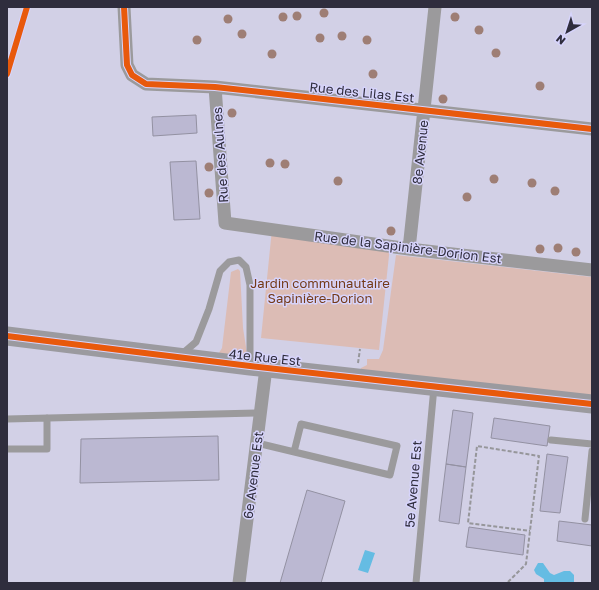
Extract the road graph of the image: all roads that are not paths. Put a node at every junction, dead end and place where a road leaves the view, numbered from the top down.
1 (124, 7) edge
2 (435, 7) edge
3 (215, 87) junction
4 (424, 110) junction
5 (592, 129) edge
6 (225, 223) joint
7 (409, 249) junction
8 (592, 270) edge
9 (7, 336) edge
10 (176, 357) junction
11 (258, 367) junction
12 (434, 387) junction
13 (592, 404) edge
14 (260, 413) junction
15 (47, 418) junction
16 (7, 419) edge
17 (551, 440) dead end
18 (257, 443) junction
19 (592, 444) edge
20 (7, 449) edge
21 (592, 451) edge
22 (294, 452) junction
23 (585, 519) dead end
24 (240, 583) edge
25 (416, 583) edge

1 - 3 street, Rue des Lilas Est
2 - 4 street, 8e Avenue
3 - 4 street, Rue des Lilas Est
3 - 6 street, Rue des Aulnes
4 - 5 street, Rue des Lilas Est
4 - 7 street, 8e Avenue
6 - 7 street, Rue de la Sapinière-Dorion Est
7 - 8 street, Rue de la Sapinière-Dorion Est
9 - 10 street, 41e Rue Est
10 - 11 street, 41e Rue Est
10 - 11 lane
11 - 12 street, 41e Rue Est
11 - 14 street, 6e Avenue Est
12 - 13 street, 41e Rue Est
12 - 25 lane, 5e Avenue Est
14 - 15 lane
14 - 18 street, 6e Avenue Est
15 - 16 lane
15 - 20 lane
17 - 19 lane
18 - 22 lane
18 - 24 street, 6e Avenue Est
21 - 23 lane
22 - 22 lane

